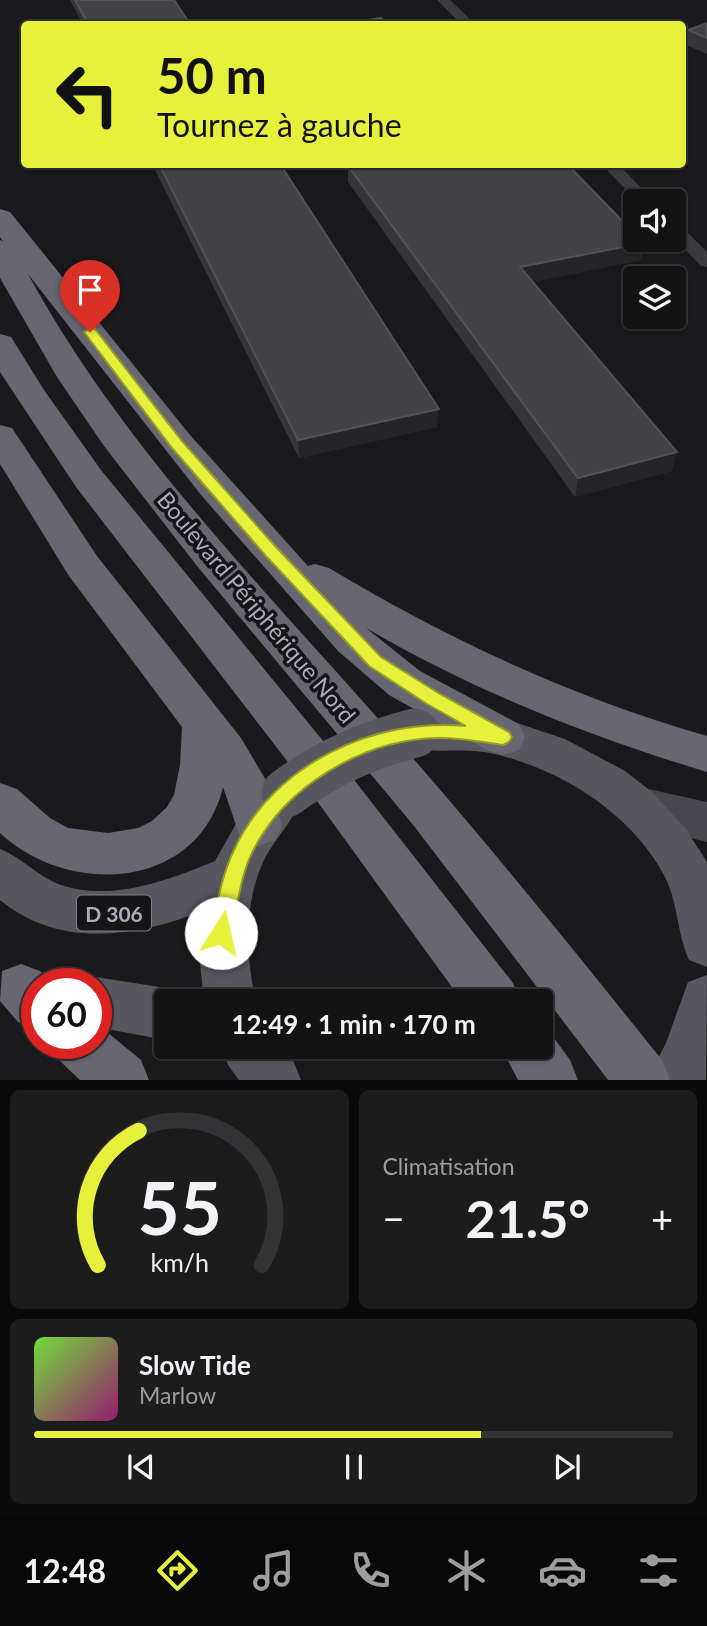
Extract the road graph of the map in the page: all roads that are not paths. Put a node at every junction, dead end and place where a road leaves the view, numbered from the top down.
1 (443, 0) edge
2 (465, 21) edge
3 (613, 168) edge
4 (634, 189) edge
5 (0, 218) edge
6 (686, 241) edge
7 (0, 249) edge
8 (707, 262) edge
9 (0, 344) edge
10 (0, 436) edge
11 (270, 551) junction
12 (204, 727) junction
13 (503, 737) junction
14 (707, 754) edge
15 (0, 803) edge
16 (639, 807) junction
17 (272, 809) junction
18 (707, 822) edge
19 (0, 871) edge
20 (234, 876) junction
21 (707, 943) edge
22 (228, 989) edge
23 (485, 989) edge
24 (707, 1000) edge
25 (112, 1005) edge
26 (154, 1012) edge
27 (98, 1059) edge
28 (257, 1059) edge
29 (536, 1059) edge
30 (682, 1068) edge
31 (121, 1080) edge
32 (273, 1080) edge
33 (550, 1080) edge
34 (642, 1080) edge

1 - 2 lane
3 - 4 lane
5 - 11 highway
6 - 8 lane
7 - 34 highway, Boulevard Périphérique Nord
9 - 23 highway
10 - 12 highway
11 - 13 highway
11 - 14 highway
12 - 15 highway
12 - 17 highway
13 - 16 main road
13 - 17 main road, bridge
16 - 18 street
16 - 21 main road
17 - 20 main road
19 - 20 main road, D 306
20 - 22 main road
24 - 30 main road
25 - 26 main road
27 - 31 highway
28 - 32 main road
29 - 33 highway

